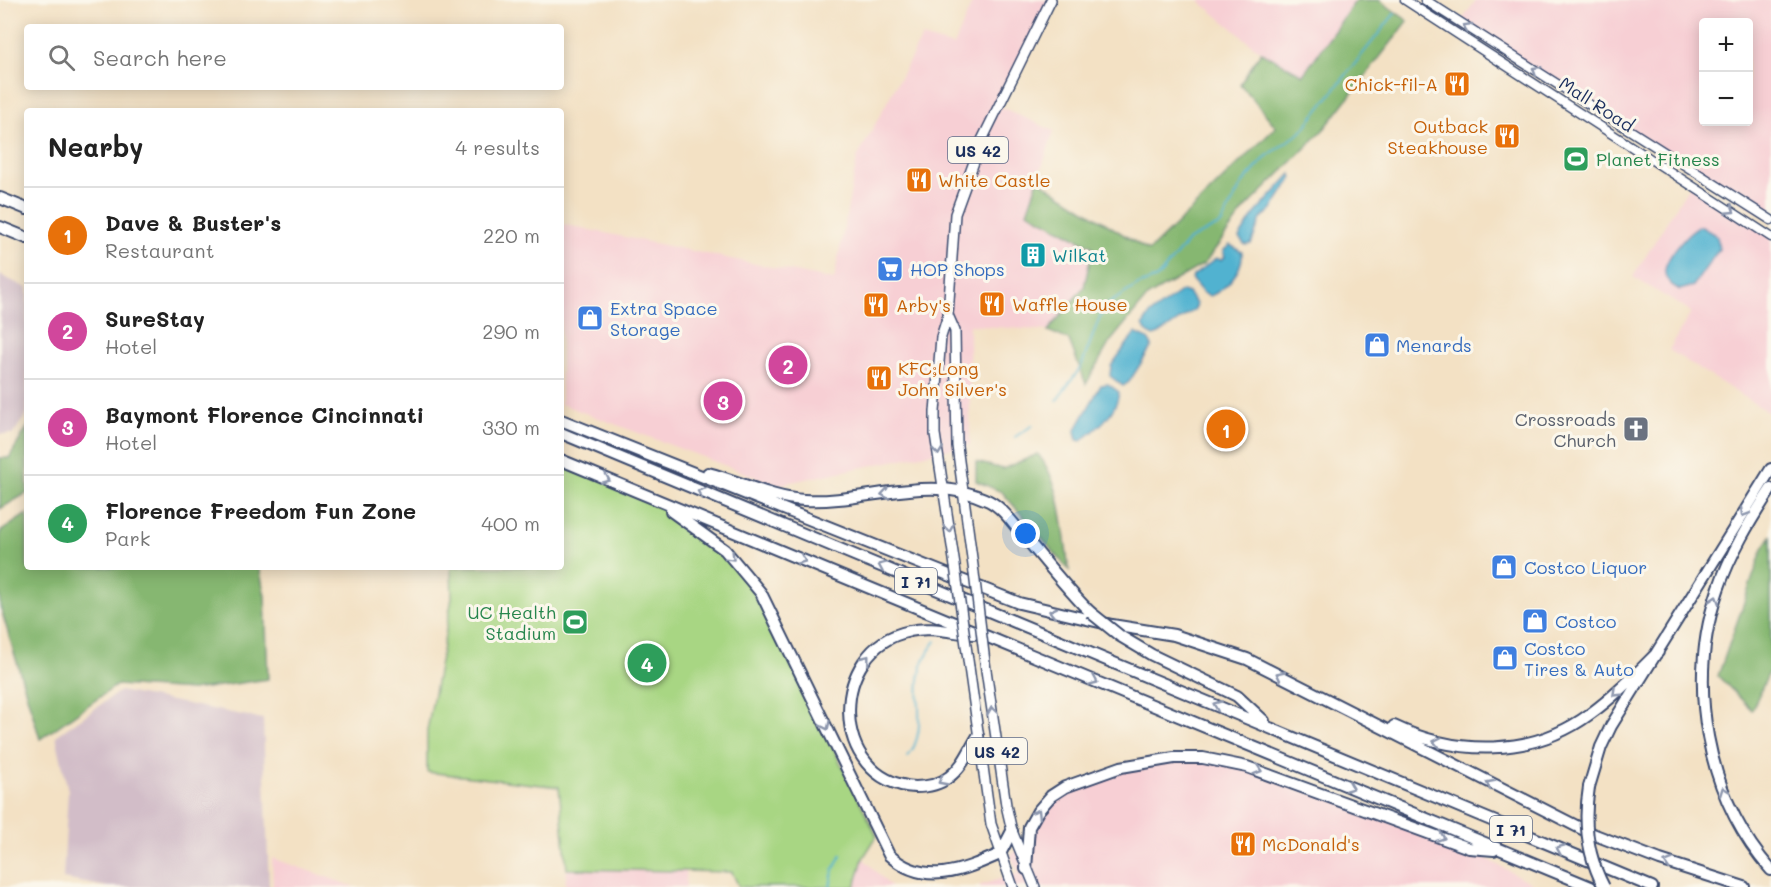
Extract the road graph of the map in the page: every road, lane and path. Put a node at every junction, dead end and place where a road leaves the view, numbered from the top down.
1 (1051, 0) edge
2 (1405, 0) edge
3 (1425, 0) edge
4 (0, 198) edge
5 (24, 208) edge
6 (1771, 220) edge
7 (0, 226) edge
8 (24, 237) edge
9 (1771, 237) edge
10 (948, 315) junction
11 (564, 421) edge
12 (564, 434) edge
13 (564, 461) edge
14 (679, 466) junction
15 (1771, 469) edge
16 (1771, 489) edge
17 (943, 491) junction
18 (964, 493) junction
19 (651, 497) junction
20 (982, 634) junction
21 (1658, 652) junction
22 (1312, 691) junction
23 (1271, 727) junction
24 (978, 736) junction
25 (1012, 831) junction
26 (1503, 850) junction
27 (1000, 854) junction
28 (1026, 869) junction
29 (1771, 870) edge
30 (1013, 887) edge
31 (1035, 887) edge
32 (1591, 887) edge
33 (1604, 887) edge
34 (1652, 887) edge
35 (1744, 887) edge

1 - 10 main road, US 42
2 -> 9 main road, Mall Road
6 -> 3 main road, Mall Road
4 - 5 highway
7 - 8 highway
10 -> 17 main road, US 42
10 - 18 main road, US 42
11 - 14 highway
23 -> 12 highway, I 71
13 -> 19 highway, I 71
17 -> 14 highway
22 -> 14 highway
15 -> 21 highway
29 -> 16 highway
17 - 18 highway
17 -> 24 main road, US 42, bridge
18 - 23 highway, bridge
25 -> 18 main road, US 42, bridge
19 -> 20 highway, I 71
19 -> 27 highway
24 -> 20 highway
20 -> 26 highway, I 71
21 -> 22 highway
21 - 33 highway, bridge
35 -> 22 highway
34 -> 23 highway, I 71
24 - 27 main road, US 42
25 - 27 highway
25 - 28 main road, US 42
28 -> 26 highway
26 - 32 highway, I 71
27 - 30 main road, US 42
28 - 31 main road, US 42

